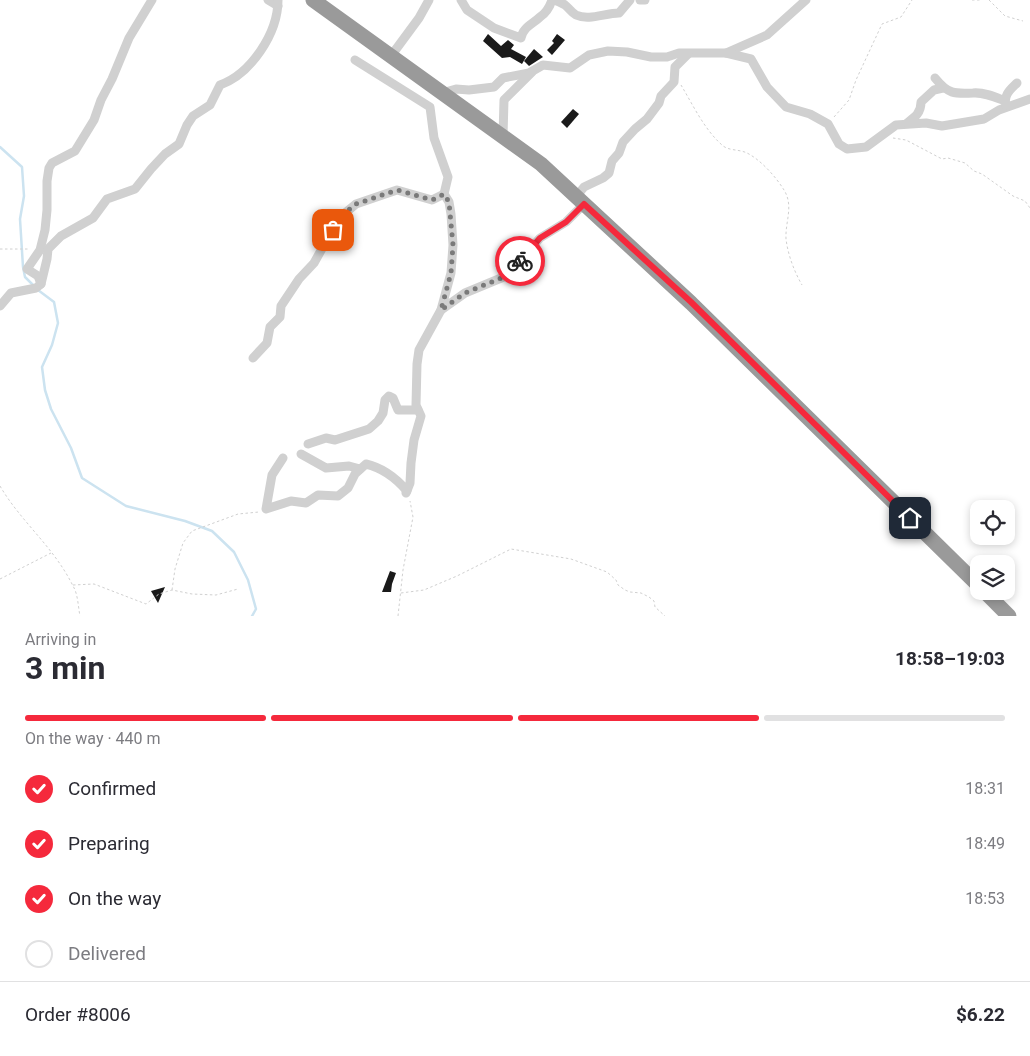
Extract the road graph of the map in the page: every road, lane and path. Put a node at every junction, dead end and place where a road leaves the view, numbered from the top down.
1 (152, 0) edge
2 (268, 0) edge
3 (313, 0) edge
4 (429, 0) edge
5 (460, 0) edge
6 (553, 0) edge
7 (630, 0) edge
8 (640, 0) edge
9 (645, 0) edge
10 (806, 0) edge
11 (912, 0) edge
12 (972, 0) edge
13 (982, 0) edge
14 (989, 0) edge
15 (278, 3) edge
16 (1023, 21) dead end
17 (726, 53) junction
18 (688, 54) junction
19 (391, 56) junction
20 (354, 60) dead end
21 (532, 72) junction
22 (674, 74) junction
23 (935, 78) dead end
24 (1017, 83) dead end
25 (943, 88) junction
26 (442, 93) junction
27 (1030, 100) edge
28 (1006, 104) junction
29 (907, 123) junction
30 (828, 124) junction
31 (503, 136) junction
32 (883, 136) junction
33 (444, 194) junction
34 (580, 200) junction
35 (1030, 208) edge
36 (0, 249) edge
37 (40, 250) junction
38 (41, 284) junction
39 (802, 285) dead end
40 (0, 306) edge
41 (441, 310) junction
42 (253, 358) dead end
43 (418, 410) junction
44 (308, 444) dead end
45 (301, 454) dead end
46 (283, 458) dead end
47 (360, 468) junction
48 (0, 486) edge
49 (407, 492) junction
50 (266, 509) junction
51 (52, 552) junction
52 (970, 577) edge
53 (0, 579) edge
54 (73, 585) junction
55 (238, 589) dead end
56 (172, 590) junction
57 (401, 593) junction
58 (993, 600) edge
59 (80, 616) edge
60 (398, 616) edge
61 (665, 616) edge
62 (1009, 616) edge

1 - 37 street
2 - 15 street
3 - 19 highway
4 - 19 street
5 - 6 street
6 - 7 street
8 - 9 street
10 - 17 street
11 - 30 path
12 - 13 path
14 - 16 path
15 - 38 street
17 - 18 street
17 - 30 street
18 - 21 street
18 - 22 street
19 - 26 highway
20 - 33 street
21 - 26 street
21 - 31 street
22 - 34 street
22 - 39 path
23 - 25 street
24 - 28 street
25 - 28 street
25 - 29 street
26 - 31 highway
27 - 28 street
28 - 29 street
29 - 32 street
30 - 32 street
31 - 34 highway
32 - 35 path
33 - 41 street
33 - 42 street
34 - 41 street
34 - 52 highway
36 - 37 path
37 - 38 street
38 - 40 street
41 - 43 street
43 - 44 street
43 - 49 street
45 - 47 street
46 - 50 street
47 - 49 street
47 - 50 street
48 - 51 path
49 - 57 path
50 - 56 path
51 - 53 path
51 - 54 path
54 - 56 path
54 - 59 path
55 - 56 path
57 - 60 path
57 - 61 path
58 - 62 highway

